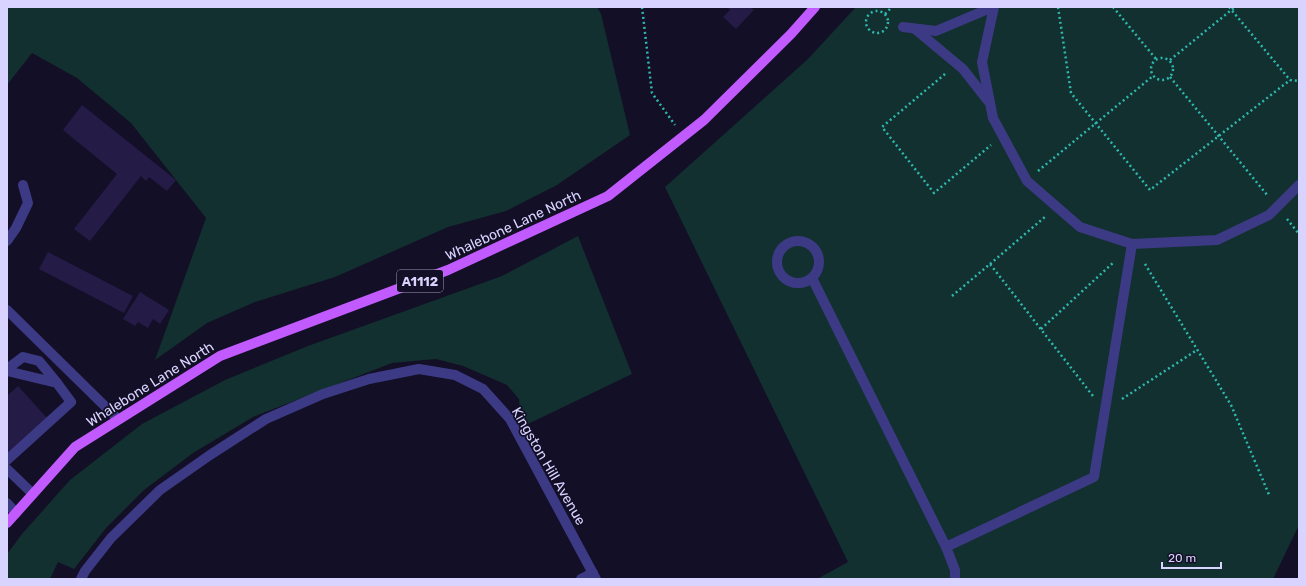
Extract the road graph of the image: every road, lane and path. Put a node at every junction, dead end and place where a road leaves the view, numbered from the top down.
1 (642, 7) edge
2 (815, 7) edge
3 (892, 7) edge
4 (993, 7) edge
5 (1058, 7) edge
6 (1112, 7) edge
7 (1229, 7) edge
8 (1236, 7) edge
9 (1232, 10) junction
10 (885, 14) junction
11 (902, 27) dead end
12 (915, 29) junction
13 (1156, 59) junction
14 (1170, 60) junction
15 (957, 64) junction
16 (1153, 76) junction
17 (1170, 78) junction
18 (1290, 80) junction
19 (1299, 81) edge
20 (990, 102) junction
21 (1096, 124) junction
22 (1003, 136) junction
23 (1218, 136) junction
24 (683, 137) junction
25 (1027, 181) junction
26 (23, 184) dead end
27 (1299, 185) edge
28 (1057, 207) junction
29 (1277, 207) junction
30 (1299, 234) edge
31 (7, 241) edge
32 (1132, 244) junction
33 (990, 264) junction
34 (812, 278) junction
35 (952, 296) dead end
36 (7, 310) edge
37 (1042, 329) dead end
38 (1197, 350) junction
39 (7, 370) edge
40 (57, 383) junction
41 (1105, 411) junction
42 (118, 420) junction
43 (7, 460) edge
44 (7, 469) edge
45 (33, 494) junction
46 (1270, 497) dead end
47 (7, 503) edge
48 (16, 513) junction
49 (7, 523) edge
50 (946, 547) junction
51 (594, 576) edge
52 (81, 579) edge
53 (581, 579) edge
54 (955, 579) edge

1 - 24 path
2 - 24 main road, Whalebone Lane North / A1112
3 - 10 path
4 - 12 street
4 - 20 street
5 - 21 path
6 - 13 path
7 - 9 path
8 - 9 path
9 - 14 path
9 - 18 path
10 - 10 path
11 - 12 street
12 - 15 street
13 - 14 path
13 - 16 path
14 - 17 path
15 - 20 street
15 - 22 path
16 - 17 path
16 - 21 path
17 - 23 path
18 - 19 path
18 - 23 path
20 - 22 street
21 - 23 path
21 - 25 path
22 - 25 street
23 - 29 path
24 - 42 main road, Whalebone Lane North / A1112
25 - 28 street
26 - 31 street
27 - 29 street
28 - 32 street
28 - 33 path
29 - 30 path
29 - 32 street
32 - 37 path
32 - 38 path
32 - 41 street
33 - 35 path
33 - 41 path
34 - 34 street
34 - 50 street
36 - 42 street
38 - 41 path
38 - 46 path
39 - 40 street
39 - 40 street
40 - 43 street
41 - 50 street
42 - 45 main road, Whalebone Lane North / A1112
44 - 45 street
45 - 48 main road, Whalebone Lane North / A1112
47 - 48 street
48 - 49 main road, Whalebone Lane North / A1112
50 - 54 street
51 - 52 street, Kingston Hill Avenue
51 - 53 street

